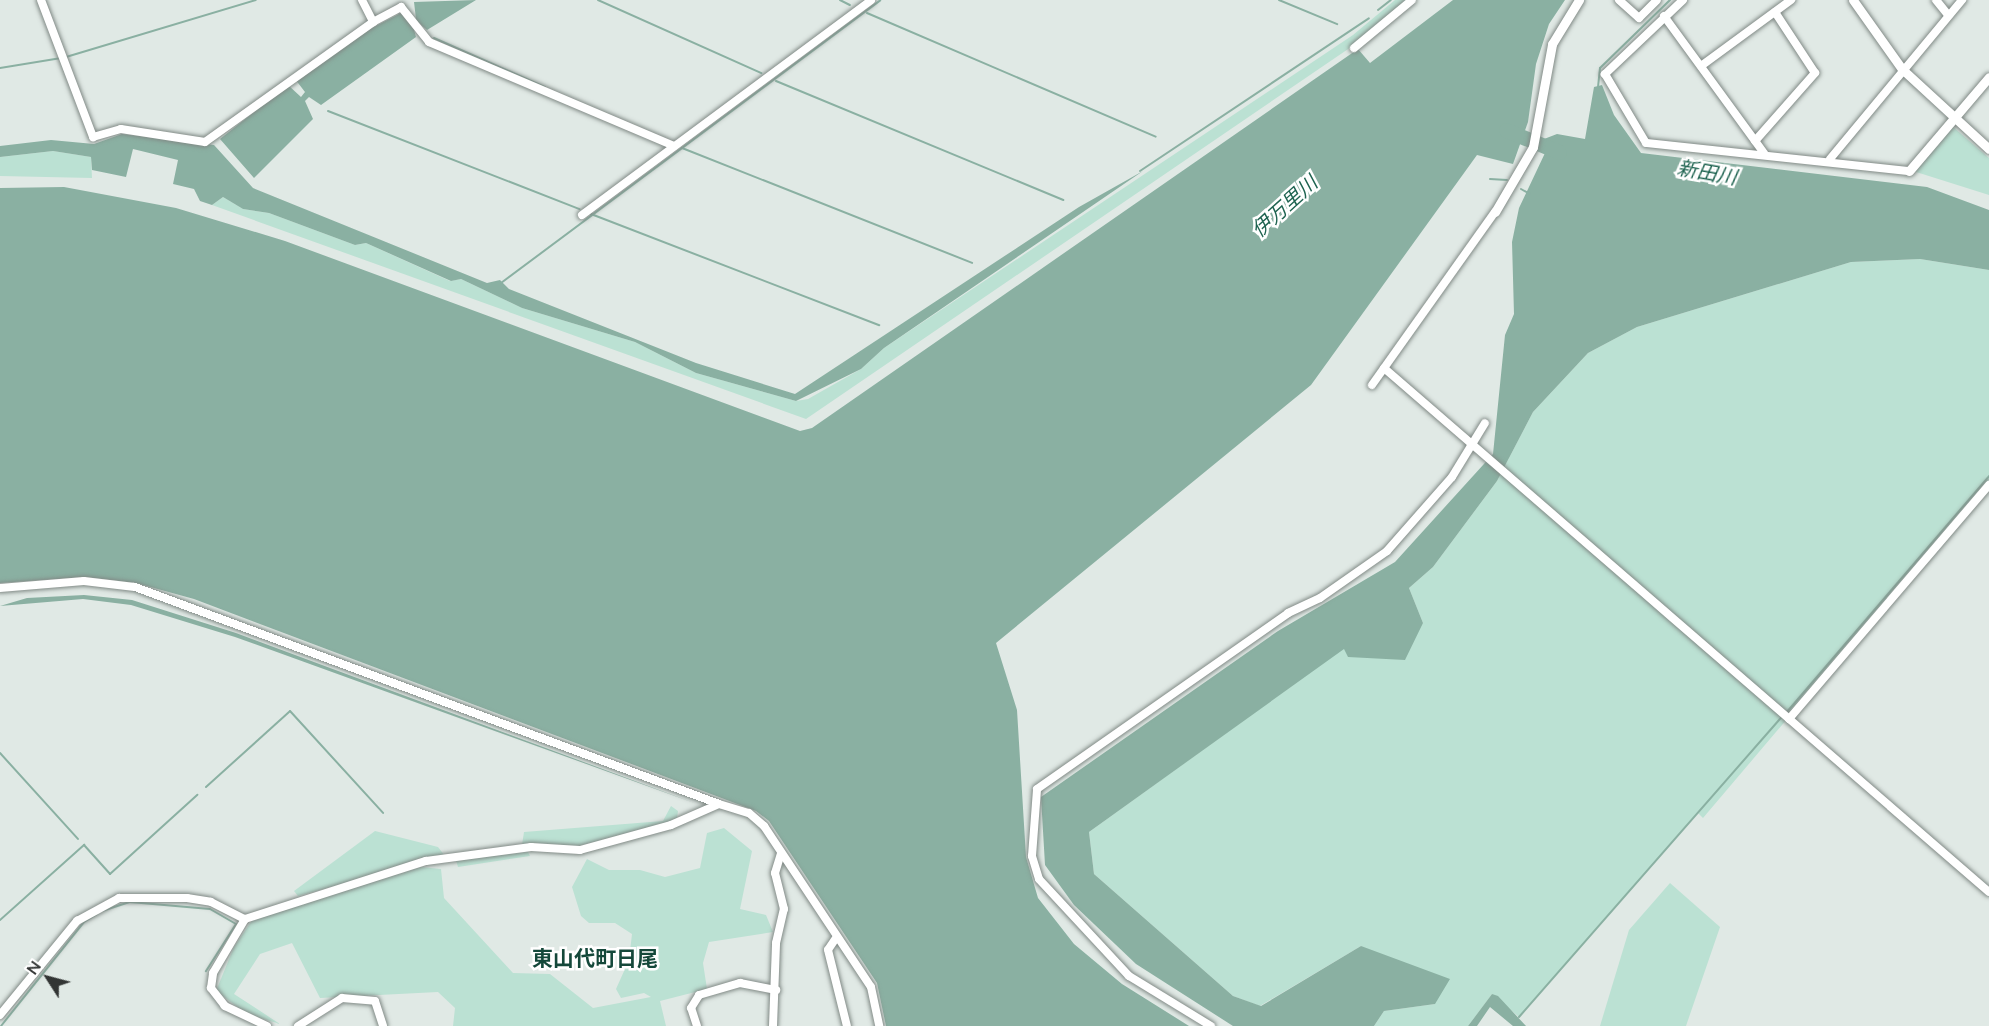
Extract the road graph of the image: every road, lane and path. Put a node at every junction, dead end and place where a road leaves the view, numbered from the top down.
1 (41, 0) edge
2 (362, 0) edge
3 (871, 0) edge
4 (1412, 0) edge
5 (1579, 0) edge
6 (1619, 0) edge
7 (1657, 0) edge
8 (1683, 0) edge
9 (1791, 0) edge
10 (1852, 0) edge
11 (1936, 0) edge
12 (1962, 0) edge
13 (1775, 12) junction
14 (1948, 15) junction
15 (1664, 16) junction
16 (373, 22) junction
17 (1354, 48) dead end
18 (1701, 66) junction
19 (1902, 69) junction
20 (1989, 77) edge
21 (1953, 118) junction
22 (1755, 141) junction
23 (674, 146) junction
24 (1989, 149) edge
25 (1764, 153) junction
26 (1830, 159) junction
27 (1909, 171) joint
28 (1495, 212) joint
29 (582, 215) dead end
30 (1384, 368) junction
31 (1372, 385) dead end
32 (1485, 423) dead end
33 (1478, 450) junction
34 (1989, 486) edge
35 (0, 588) edge
36 (1789, 719) junction
37 (719, 804) junction
38 (781, 853) junction
39 (1989, 892) edge
40 (245, 919) junction
41 (836, 938) junction
42 (776, 990) junction
43 (0, 1015) edge
44 (267, 1026) edge
45 (298, 1026) edge
46 (384, 1026) edge
47 (697, 1026) edge
48 (773, 1026) edge
49 (847, 1026) edge
50 (879, 1026) edge
51 (1210, 1026) edge

1 - 16 street
2 - 16 street
3 - 23 street
4 - 17 street
5 - 28 street
6 - 7 street
8 - 15 street
9 - 13 street
10 - 19 street
11 - 14 street
12 - 14 street
13 - 18 street
13 - 22 street
14 - 19 street
15 - 18 street
15 - 25 street
16 - 23 street
18 - 22 street
19 - 21 street
19 - 26 street
20 - 21 street
21 - 24 street
21 - 27 street
22 - 25 street
23 - 29 street
25 - 26 street
26 - 27 street
28 - 30 street
30 - 31 street
30 - 33 street
32 - 33 street
33 - 36 street
33 - 51 street
34 - 36 street
35 - 37 street
36 - 39 street
37 - 38 street
37 - 40 street
38 - 41 street
38 - 42 street
40 - 43 street
40 - 44 street
41 - 49 street
41 - 50 street
42 - 47 street
42 - 48 street
45 - 46 street

